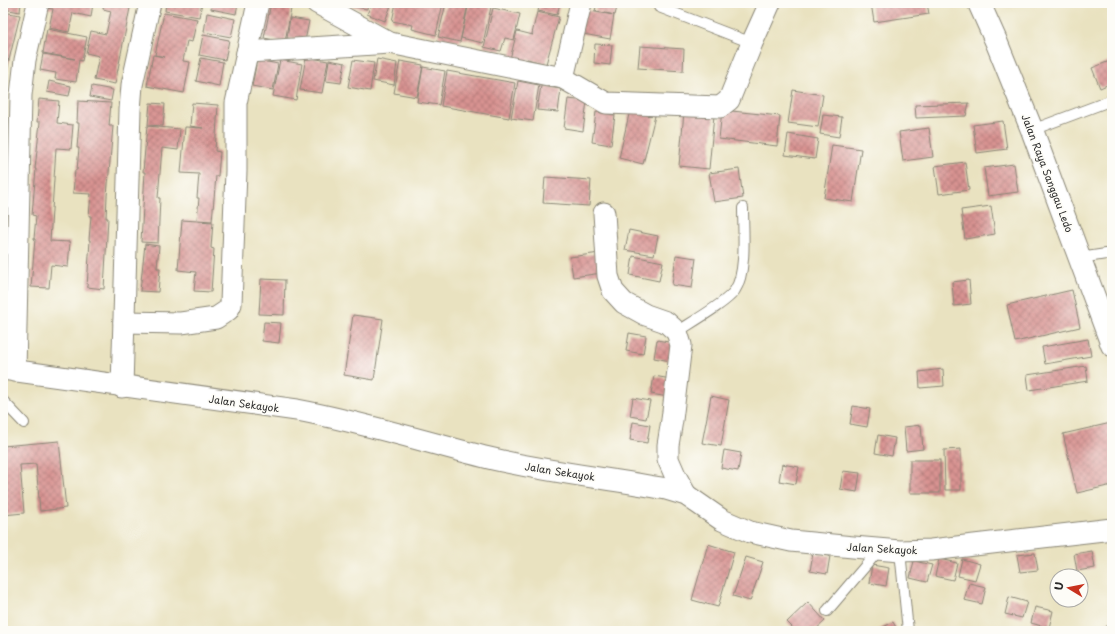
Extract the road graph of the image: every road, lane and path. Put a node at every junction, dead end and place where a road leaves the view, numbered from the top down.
1 (38, 3) edge
2 (150, 3) edge
3 (258, 3) edge
4 (317, 3) edge
5 (581, 3) edge
6 (770, 3) edge
7 (979, 3) edge
8 (658, 7) dead end
9 (390, 43) junction
10 (752, 43) junction
11 (247, 52) junction
12 (563, 78) junction
13 (1112, 100) edge
14 (1032, 130) junction
15 (743, 208) dead end
16 (604, 213) dead end
17 (1106, 254) dead end
18 (1080, 258) junction
19 (124, 322) junction
20 (677, 332) junction
21 (1112, 346) edge
22 (9, 370) edge
23 (122, 387) junction
24 (3, 401) edge
25 (24, 423) dead end
26 (686, 495) junction
27 (1112, 529) edge
28 (880, 549) junction
29 (900, 551) junction
30 (827, 611) dead end
31 (1112, 630) edge
32 (908, 631) edge
33 (1109, 631) edge

1 - 22 street
2 - 19 street
3 - 11 street
4 - 9 street
5 - 12 street
6 - 10 street
7 - 14 highway, Jalan Raya Sanggau Ledo
8 - 10 lane
9 - 11 street
9 - 12 street
10 - 12 street
11 - 19 street
13 - 14 lane
14 - 18 highway, Jalan Raya Sanggau Ledo
15 - 20 lane
16 - 20 street
17 - 18 lane
18 - 21 highway, Jalan Raya Sanggau Ledo
19 - 23 street
20 - 26 street
22 - 23 street, Jalan Sekayok
23 - 26 street, Jalan Sekayok
24 - 25 lane
26 - 28 street, Jalan Sekayok
27 - 29 street, Jalan Sekayok
28 - 29 street, Jalan Sekayok
28 - 30 lane
29 - 32 lane
31 - 33 lane

